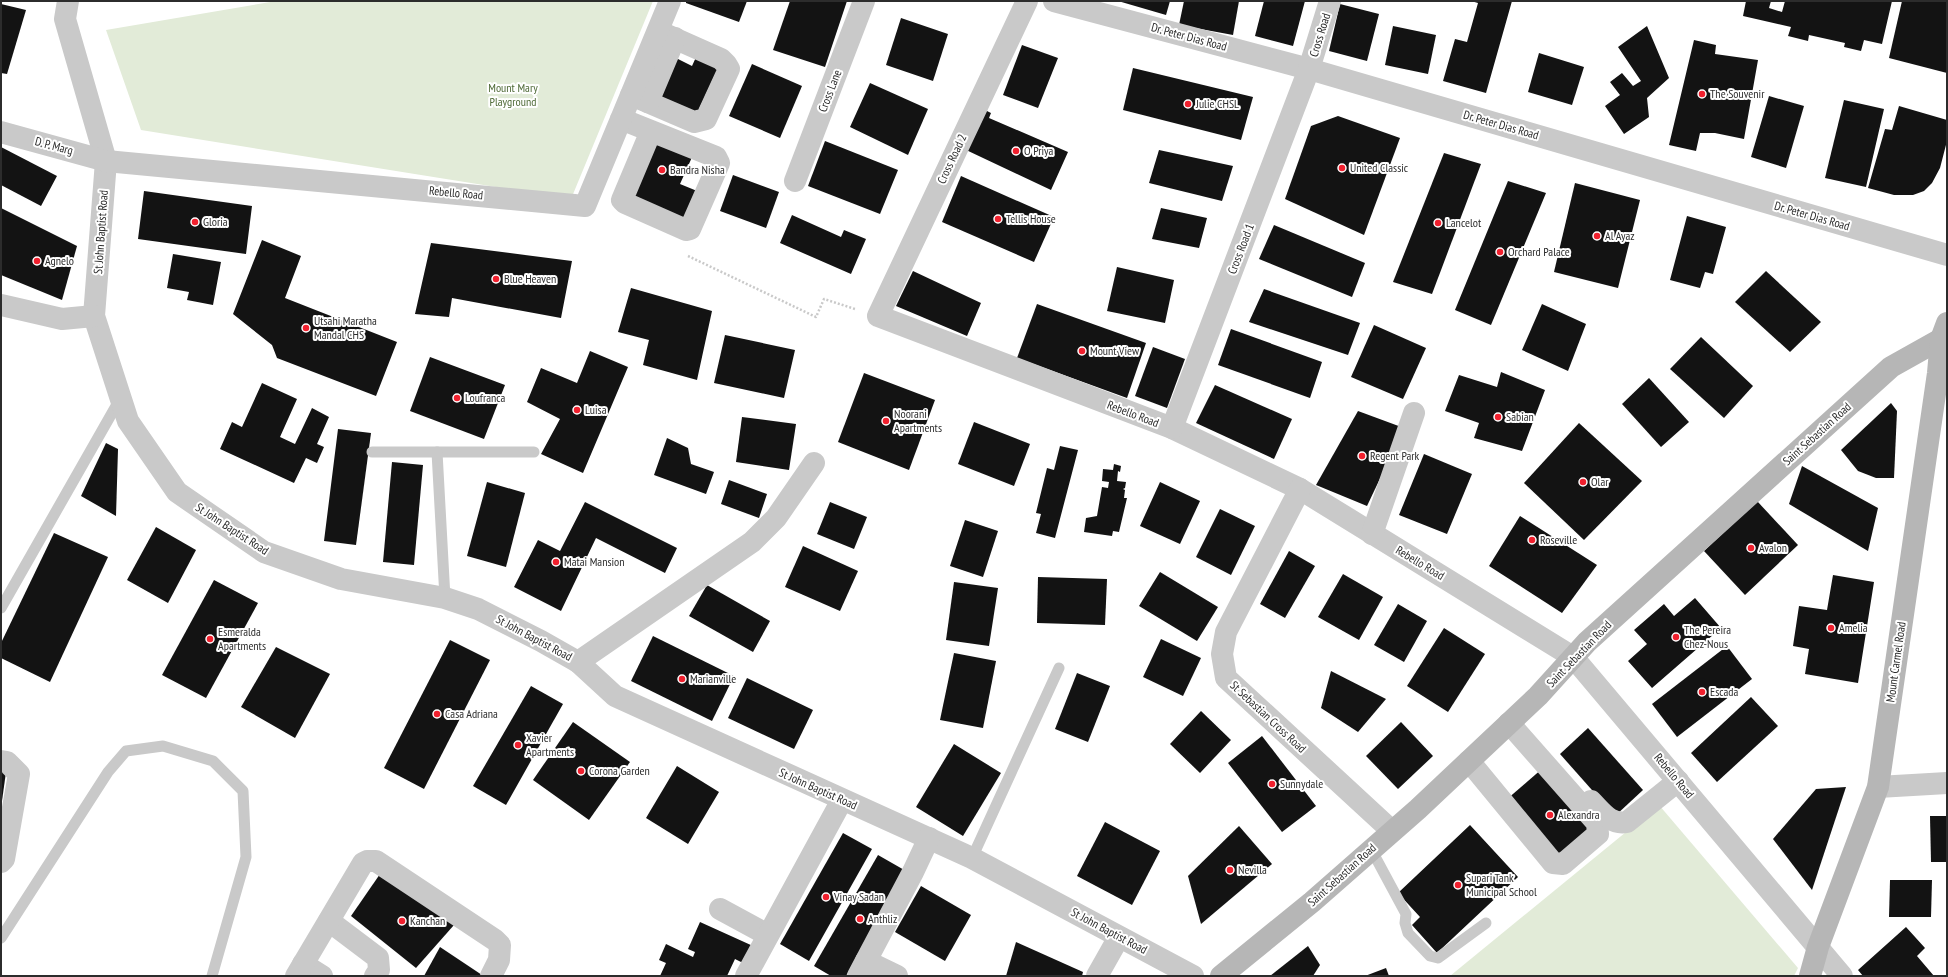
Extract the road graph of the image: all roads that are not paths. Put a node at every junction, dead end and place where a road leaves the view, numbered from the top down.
1 (68, 1) edge
2 (670, 1) edge
3 (864, 1) edge
4 (1027, 1) edge
5 (1054, 1) edge
6 (1330, 1) edge
7 (666, 34) junction
8 (1309, 68) junction
9 (640, 98) junction
10 (621, 119) junction
11 (650, 131) junction
12 (1, 132) edge
13 (106, 161) junction
14 (795, 181) dead end
15 (1947, 255) edge
16 (1, 305) edge
17 (94, 316) junction
18 (878, 316) joint
19 (1944, 331) edge
20 (121, 398) junction
21 (1414, 413) dead end
22 (1172, 428) junction
23 (372, 452) dead end
24 (438, 452) junction
25 (534, 452) dead end
26 (814, 463) dead end
27 (1300, 489) junction
28 (1372, 534) junction
29 (445, 598) junction
30 (1, 608) edge
31 (1573, 657) junction
32 (578, 662) junction
33 (1059, 668) dead end
34 (1511, 721) junction
35 (1, 761) edge
36 (1469, 761) junction
37 (1678, 782) junction
38 (1947, 783) edge
39 (1878, 787) junction
40 (842, 800) junction
41 (1392, 831) junction
42 (929, 838) junction
43 (1372, 849) junction
44 (972, 858) junction
45 (1, 862) edge
46 (720, 908) dead end
47 (329, 921) junction
48 (1486, 923) dead end
49 (768, 935) junction
50 (1120, 937) junction
51 (1, 938) edge
52 (1818, 947) junction
53 (862, 968) edge
54 (299, 970) edge
55 (894, 975) edge
56 (212, 976) edge
57 (322, 976) edge
58 (375, 976) edge
59 (491, 976) edge
60 (746, 976) edge
61 (1097, 976) edge
62 (1193, 976) edge
63 (1221, 976) edge
64 (1810, 976) edge
65 (1842, 976) edge

1 - 13 street
2 - 7 street, Rebello Road
3 - 14 street, Cross Lane
4 - 18 street, Cross Road 2
5 - 8 street, Dr. Peter Dias Road
6 - 8 street, Cross Road
7 - 9 street, Rebello Road
7 - 9 street
8 - 15 street, Dr. Peter Dias Road
8 - 22 street, Cross Road 1
9 - 10 street, Rebello Road
10 - 11 street
10 - 13 street, Rebello Road
11 - 11 street
12 - 13 street, D. P. Marg
13 - 17 street, St John Baptist Road
16 - 17 street
17 - 20 street, St John Baptist Road
18 - 22 street, Rebello Road
19 - 31 main road, Saint Sebastian Road
19 - 39 main road, Mount Carmel Road
20 - 29 street, St John Baptist Road
20 - 30 lane
21 - 28 street
22 - 27 street, Rebello Road
23 - 24 lane
24 - 25 lane
24 - 29 lane
26 - 32 street
27 - 28 street, Rebello Road
27 - 41 street, St Sebastian Cross Road
28 - 31 street, Rebello Road
29 - 32 street, St John Baptist Road
31 - 34 main road, Saint Sebastian Road
31 - 37 street, Rebello Road
32 - 40 street, St John Baptist Road
33 - 44 lane
34 - 36 main road, Saint Sebastian Road
34 - 36 street
34 - 37 street
35 - 45 street
36 - 41 main road, Saint Sebastian Road
37 - 52 street, Rebello Road
38 - 39 street
39 - 52 main road, Mount Carmel Road
40 - 42 street, St John Baptist Road
40 - 49 street
41 - 43 main road, Saint Sebastian Road
42 - 44 street, St John Baptist Road
42 - 53 street
43 - 48 lane
43 - 63 main road, Saint Sebastian Road
44 - 50 street, St John Baptist Road
46 - 49 street
47 - 54 street
47 - 58 street
47 - 59 street
49 - 60 street
50 - 61 street
50 - 62 street, St John Baptist Road
51 - 56 lane
52 - 64 main road, Mount Carmel Road
52 - 65 street, Rebello Road
53 - 55 street
54 - 57 street

